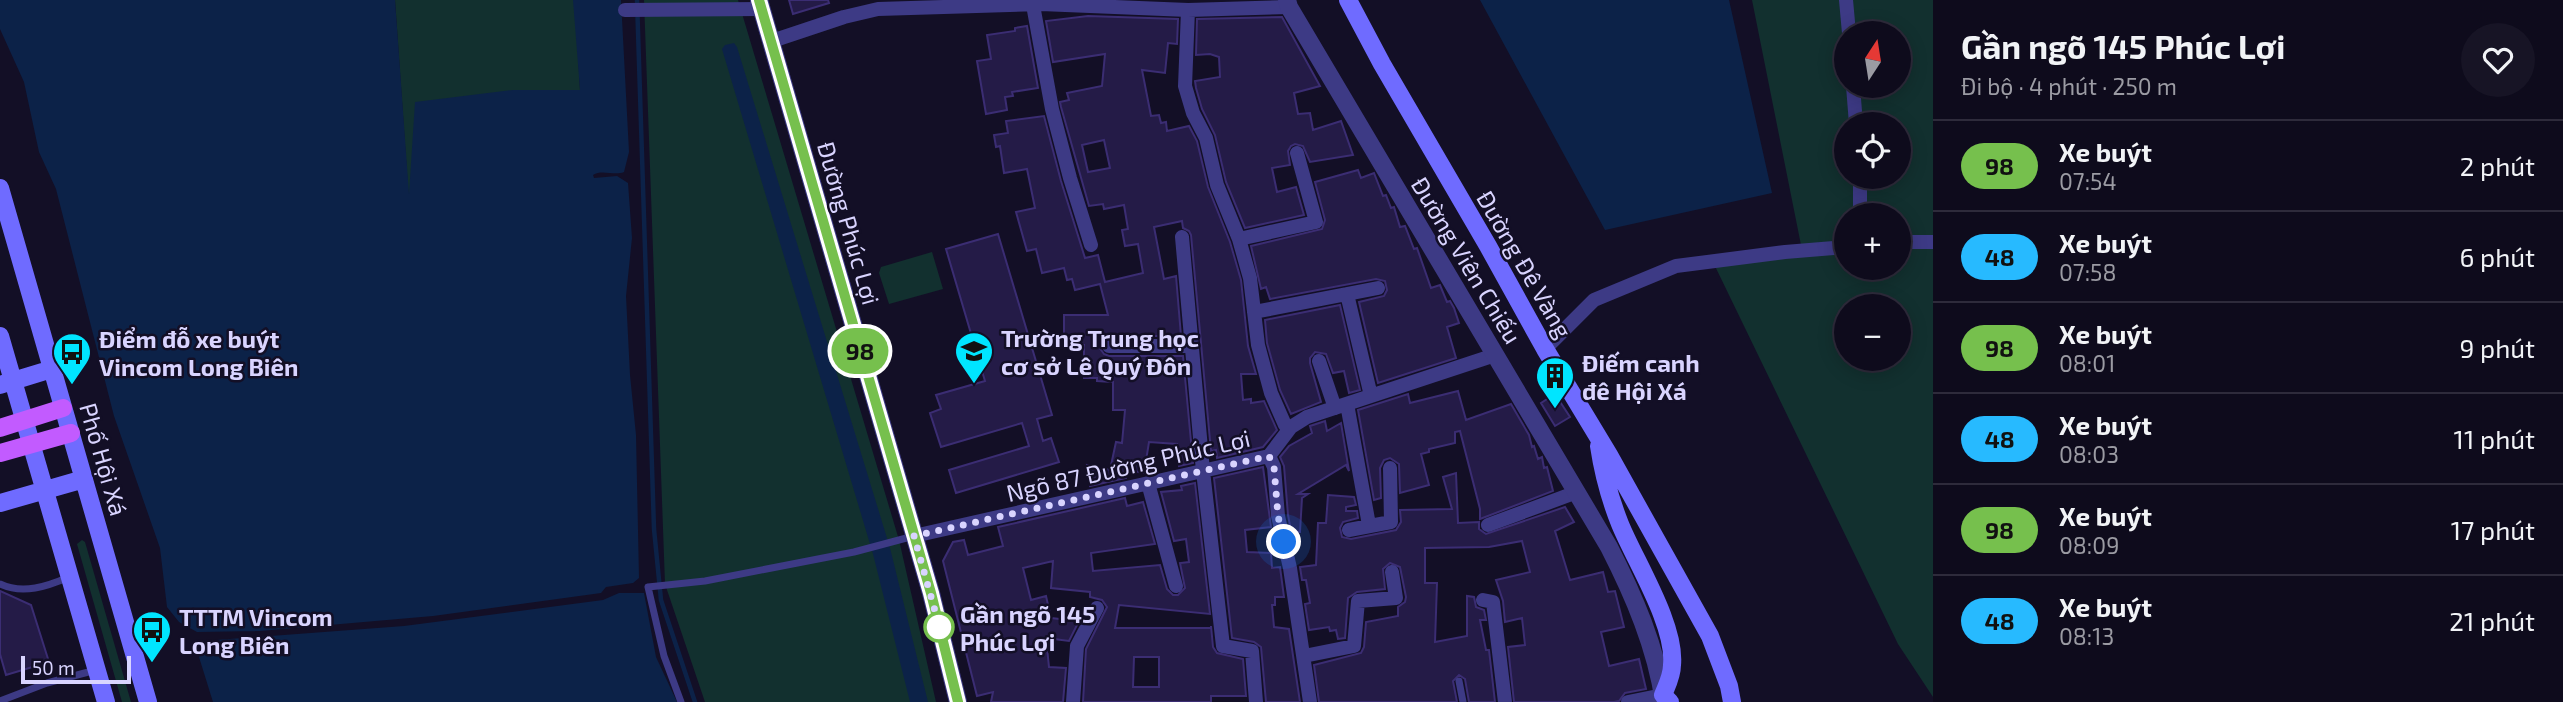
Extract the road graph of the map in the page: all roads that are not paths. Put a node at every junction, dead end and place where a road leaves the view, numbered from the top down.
1 (1348, 0) edge
2 (1846, 0) edge
3 (1012, 3) edge
4 (760, 4) edge
5 (1288, 4) edge
6 (878, 5) edge
7 (1033, 5) junction
8 (1209, 5) edge
9 (633, 10) dead end
10 (1188, 10) junction
11 (1848, 21) edge
12 (772, 41) junction
13 (1297, 153) dead end
14 (0, 188) edge
15 (1182, 237) dead end
16 (1239, 239) junction
17 (1911, 242) edge
18 (1933, 242) edge
19 (1091, 245) dead end
20 (1834, 248) edge
21 (1378, 288) dead end
22 (1347, 294) junction
23 (1254, 312) junction
24 (1, 344) edge
25 (1109, 346) dead end
26 (1192, 346) junction
27 (1545, 349) junction
28 (1495, 355) junction
29 (1319, 361) dead end
30 (52, 369) junction
31 (6, 383) edge
32 (1371, 396) junction
33 (1341, 406) junction
34 (64, 408) junction
35 (24, 420) junction
36 (1291, 427) junction
37 (0, 428) edge
38 (71, 433) junction
39 (1598, 436) junction
40 (31, 444) junction
41 (0, 453) edge
42 (1269, 456) junction
43 (1390, 468) dead end
44 (1203, 471) junction
45 (84, 479) junction
46 (1148, 484) junction
47 (45, 490) junction
48 (1577, 492) junction
49 (0, 503) edge
50 (1369, 525) junction
51 (1488, 525) dead end
52 (1349, 530) dead end
53 (914, 536) junction
54 (1392, 572) dead end
55 (69, 577) junction
56 (0, 584) edge
57 (1176, 586) dead end
58 (1483, 600) dead end
59 (1097, 608) dead end
60 (1304, 656) junction
61 (96, 670) junction
62 (1460, 681) dead end
63 (1666, 700) edge
64 (0, 701) edge
65 (106, 702) edge
66 (148, 702) edge
67 (681, 702) edge
68 (958, 702) edge
69 (1073, 702) edge
70 (1256, 702) edge
71 (1310, 702) edge
72 (1463, 702) edge
73 (1505, 702) edge
74 (1628, 702) edge
75 (1732, 702) edge

1 - 27 main road, Đường Đê Vàng
2 - 11 street
3 - 6 street
3 - 7 street
4 - 9 street
4 - 12 street, Đường Phúc Lợi
5 - 8 street
5 - 28 street, Đường Viên Chiếu
6 - 12 street
7 - 10 street
7 - 19 street
8 - 10 street
10 - 16 street
12 - 53 street, Đường Phúc Lợi
13 - 16 street
14 - 30 main road, Phố Hội Xá
15 - 26 street
16 - 23 street
17 - 18 street
20 - 27 street
21 - 22 street
22 - 23 street
22 - 32 street
23 - 36 street
24 - 31 main road
25 - 26 street
26 - 44 street
27 - 39 main road, Đường Đê Vàng
28 - 32 street, Ngõ 87 Đường Phúc Lợi
28 - 48 street, Đường Viên Chiếu
29 - 33 street
30 - 31 main road
30 - 34 main road, Phố Hội Xá
31 - 35 main road
32 - 33 street, Ngõ 87 Đường Phúc Lợi
33 - 36 street, Ngõ 87 Đường Phúc Lợi
33 - 50 street
34 - 35 main road
34 - 38 main road, Phố Hội Xá
35 - 37 main road
35 - 40 main road
36 - 42 street, Ngõ 87 Đường Phúc Lợi
38 - 40 main road
38 - 45 main road, Phố Hội Xá
39 - 63 main road
39 - 75 main road, Đường Đê Vàng
40 - 41 main road
40 - 47 main road
42 - 44 street, Ngõ 87 Đường Phúc Lợi
42 - 60 street
43 - 50 street
44 - 46 street, Ngõ 87 Đường Phúc Lợi
44 - 70 street
45 - 47 main road
45 - 66 main road, Phố Hội Xá
46 - 53 street, Ngõ 87 Đường Phúc Lợi
46 - 57 street
47 - 49 main road
47 - 55 main road
48 - 51 street
48 - 63 street, Đường Viên Chiếu
50 - 52 street
53 - 67 lane
53 - 68 street, Đường Phúc Lợi
54 - 60 street
55 - 56 lane
55 - 61 main road
58 - 73 street
59 - 69 street
60 - 71 street
61 - 64 lane
61 - 65 main road
62 - 72 lane
63 - 74 street

